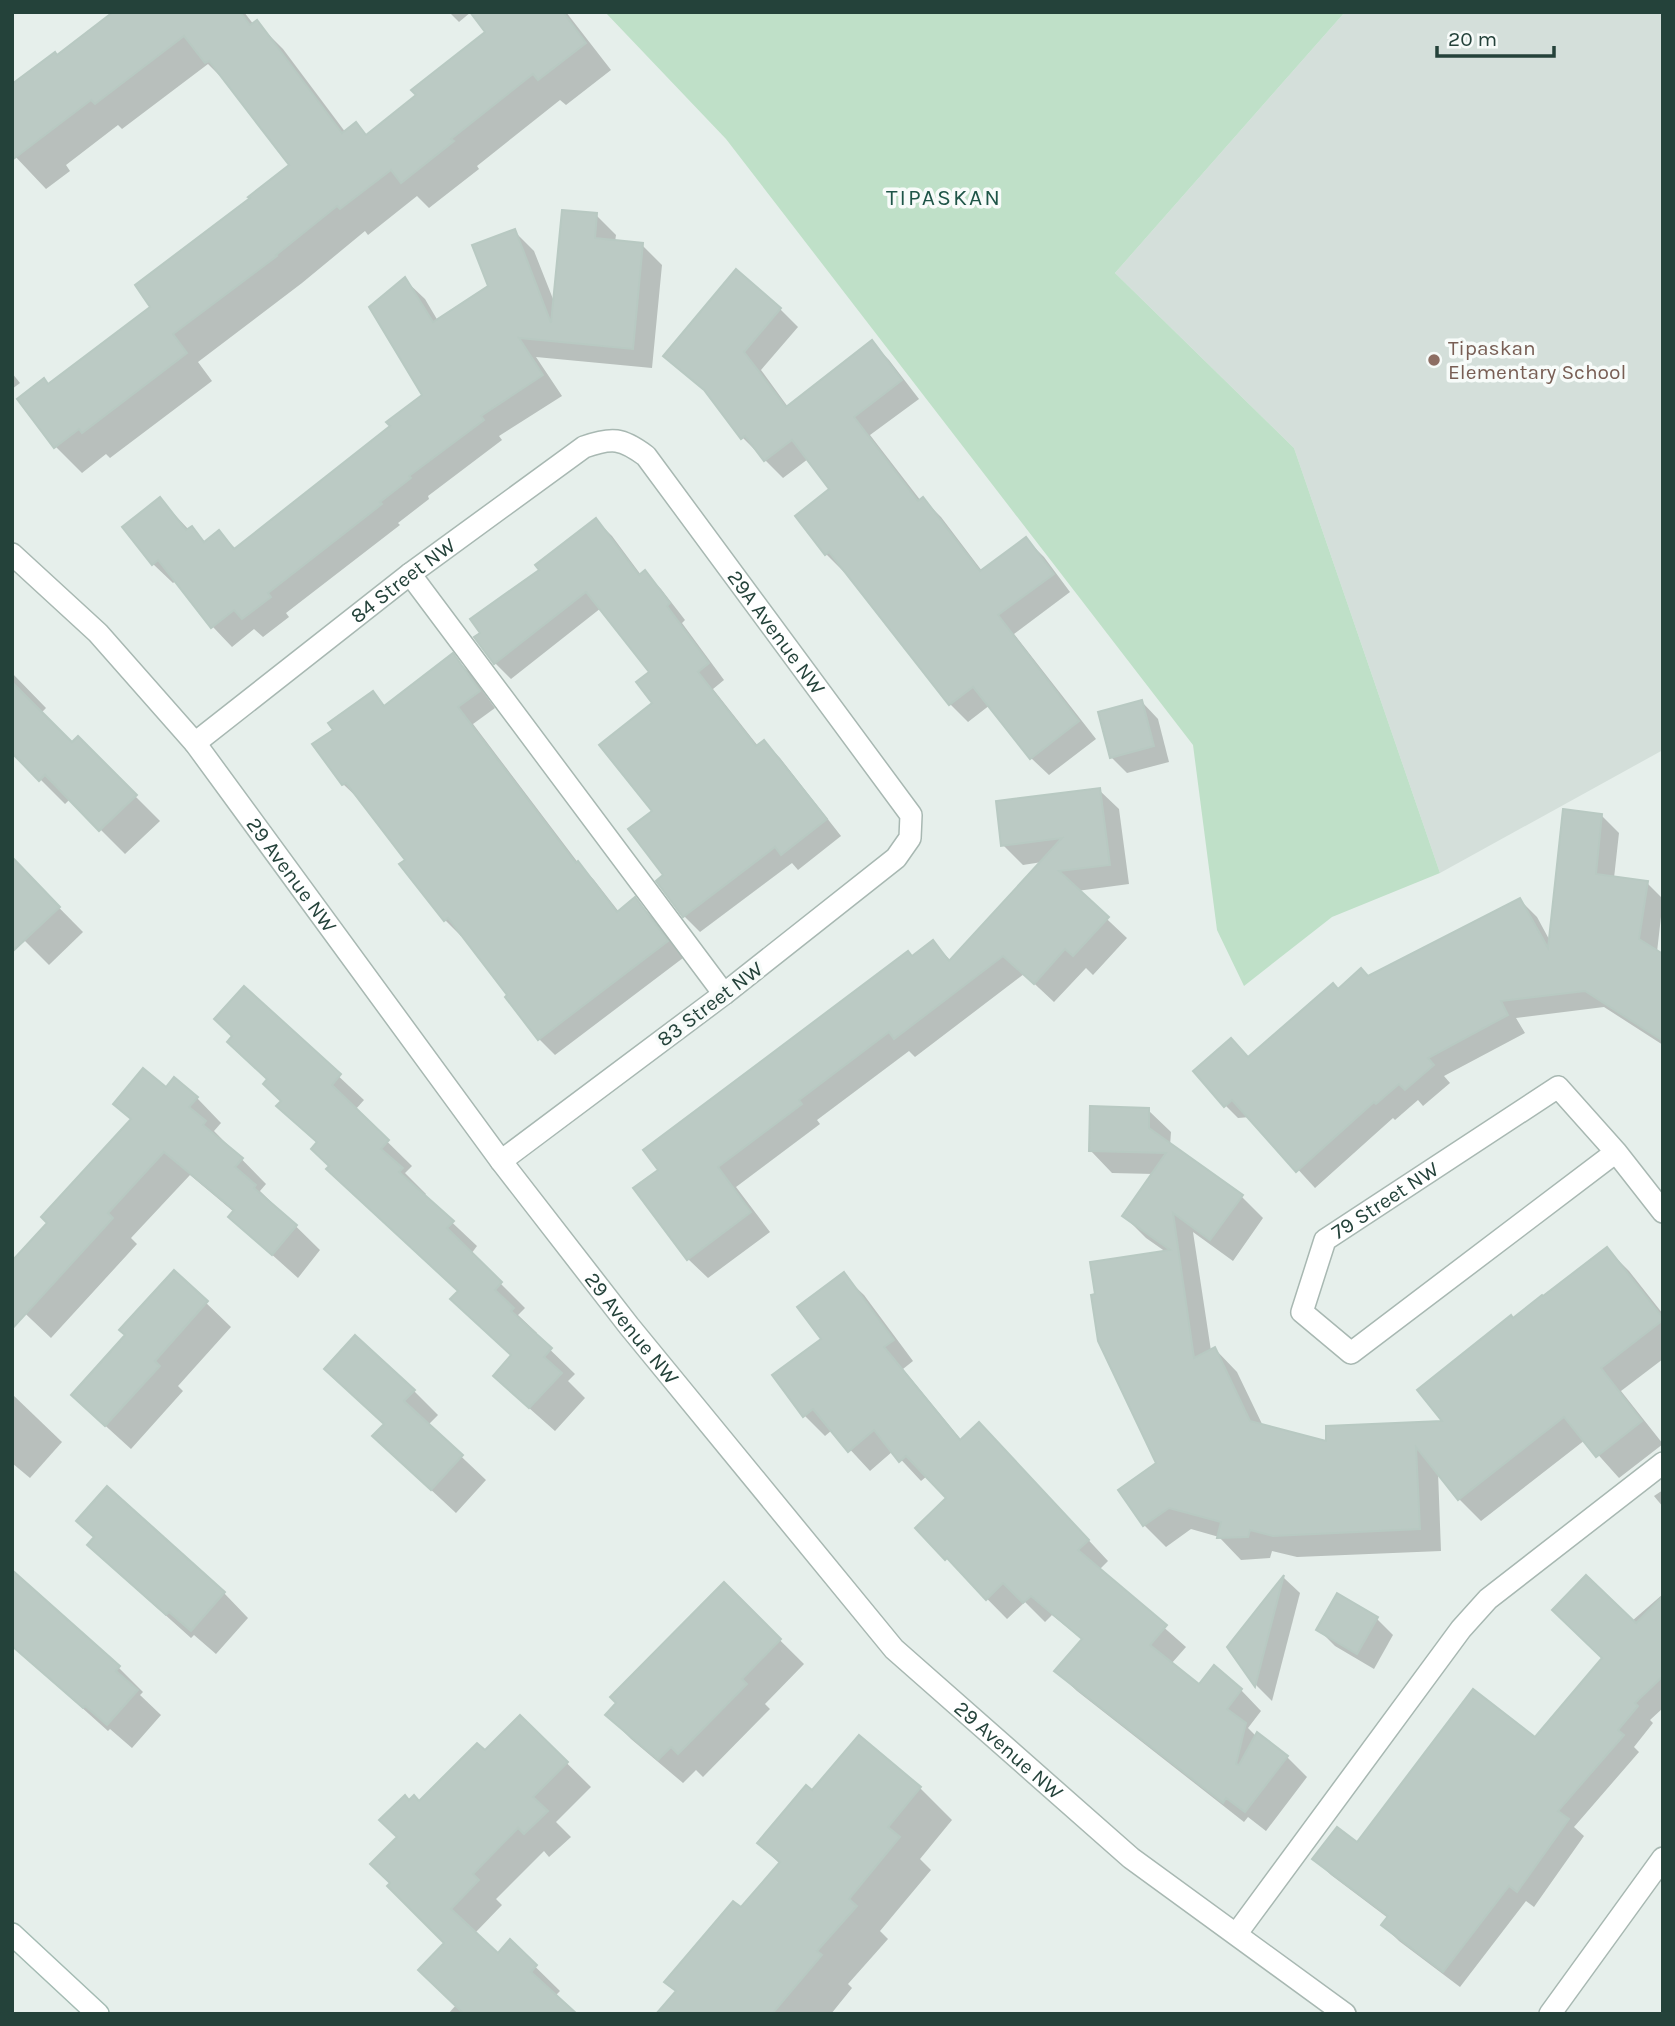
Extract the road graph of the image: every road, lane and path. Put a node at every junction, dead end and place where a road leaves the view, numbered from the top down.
1 (621, 441) joint
2 (12, 554) edge
3 (410, 575) junction
4 (195, 743) junction
5 (910, 838) joint
6 (724, 994) junction
7 (1616, 1152) junction
8 (501, 1161) junction
9 (1663, 1212) edge
10 (1663, 1463) edge
11 (1663, 1858) edge
12 (1237, 1933) junction
13 (12, 1934) edge
14 (98, 2014) edge
15 (1345, 2014) edge
16 (1550, 2014) edge

1 - 3 street, 84 Street NW
1 - 5 street, 29A Avenue NW
2 - 4 street, 29 Avenue NW
3 - 4 street, 84 Street NW
3 - 6 street
4 - 8 street, 29 Avenue NW
5 - 6 street, 83 Street NW
6 - 8 street, 83 Street NW
7 - 7 street, 79 Street NW
7 - 9 street, 79 Street NW
8 - 12 street, 29 Avenue NW
10 - 12 street
11 - 16 street
12 - 15 street, 29 Avenue NW
13 - 14 street

